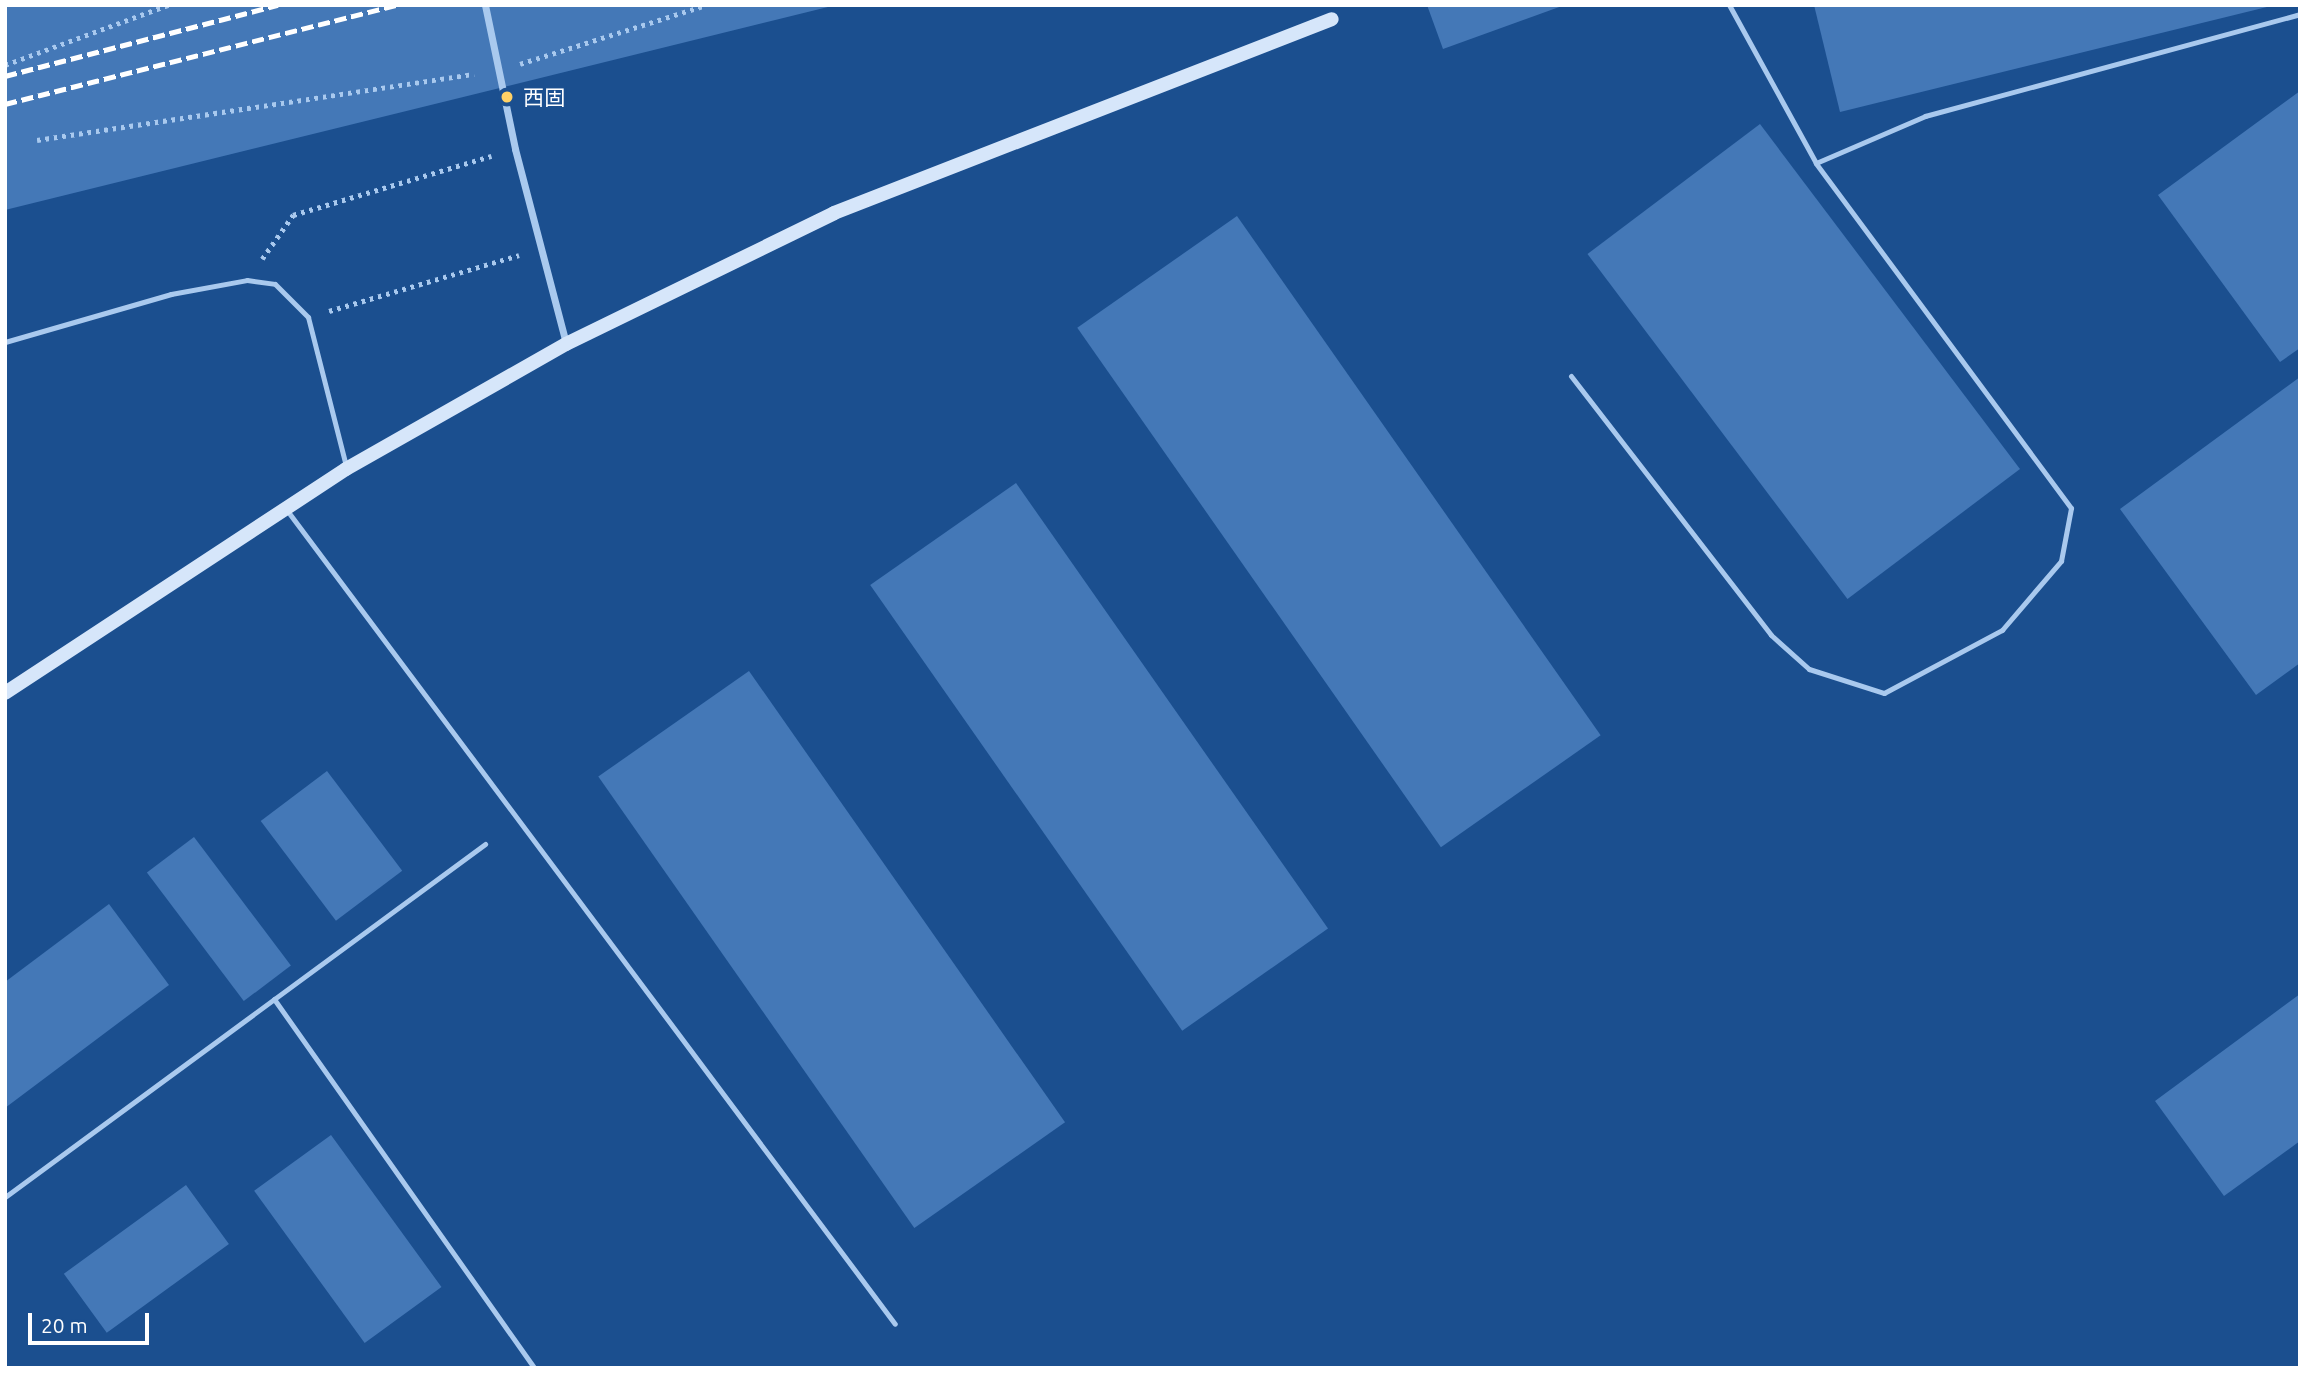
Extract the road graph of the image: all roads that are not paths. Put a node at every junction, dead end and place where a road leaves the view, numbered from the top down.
1 (485, 5) edge
2 (1729, 5) edge
3 (2300, 14) edge
4 (1332, 19) dead end
5 (1816, 163) junction
6 (5, 342) edge
7 (566, 344) junction
8 (1572, 376) dead end
9 (346, 469) junction
10 (286, 509) junction
11 (5, 693) edge
12 (485, 844) dead end
13 (274, 999) junction
14 (5, 1197) edge
15 (895, 1324) dead end
16 (534, 1368) edge

1 - 7 street
2 - 5 lane
3 - 5 lane
4 - 7 street
5 - 8 lane
6 - 9 lane
7 - 9 street
9 - 10 street
10 - 11 street
10 - 15 lane
12 - 13 lane
13 - 14 lane
13 - 16 lane

